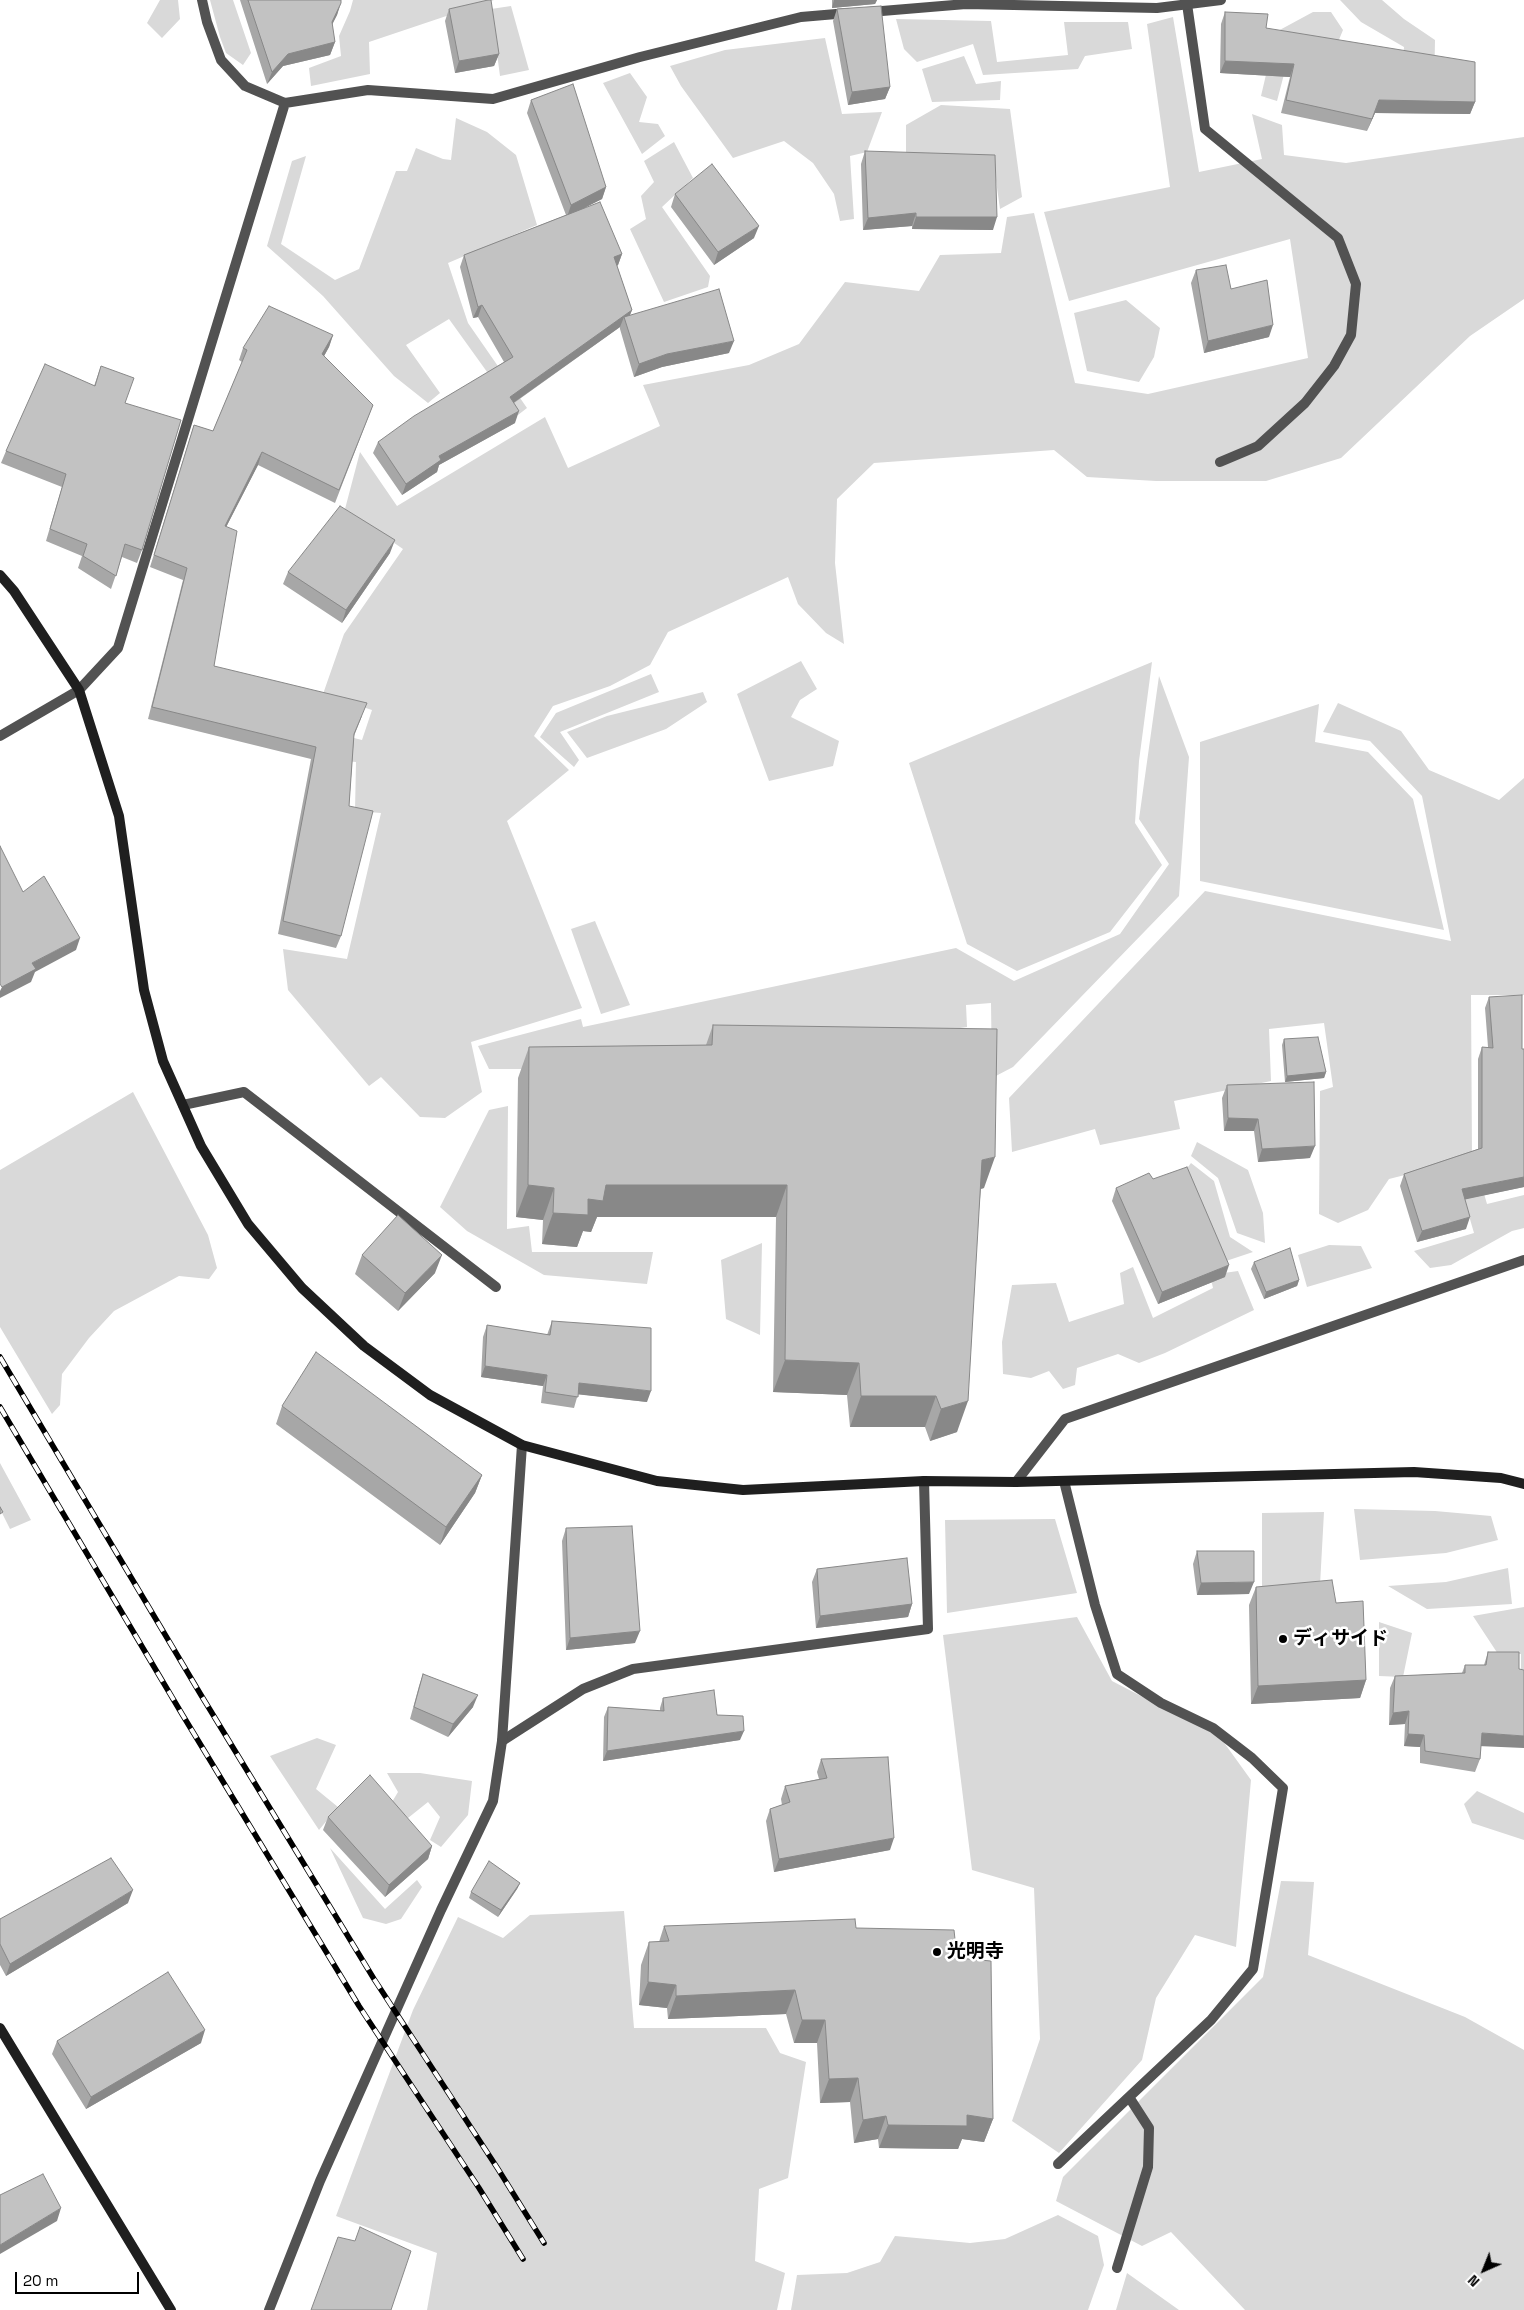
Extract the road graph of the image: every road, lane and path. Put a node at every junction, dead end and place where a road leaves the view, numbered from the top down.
1 (202, 0) edge
2 (1221, 0) edge
3 (1187, 4) junction
4 (285, 103) junction
5 (1220, 462) dead end
6 (0, 575) edge
7 (79, 690) junction
8 (0, 736) edge
9 (183, 1105) junction
10 (1524, 1260) edge
11 (496, 1287) dead end
12 (522, 1446) junction
13 (924, 1481) junction
14 (1064, 1481) junction
15 (1016, 1482) junction
16 (1524, 1484) edge
17 (502, 1741) junction
18 (0, 2028) edge
19 (1129, 2097) junction
20 (1058, 2164) dead end
21 (1117, 2268) dead end
22 (171, 2310) edge
23 (268, 2310) edge

1 - 4 street
2 - 3 street
3 - 4 street
3 - 5 street
4 - 7 street
6 - 7 street
7 - 8 street
7 - 9 street
9 - 11 street
9 - 12 street
10 - 15 street
12 - 13 street
12 - 17 street
13 - 15 street
13 - 17 street
14 - 15 street
14 - 16 street
14 - 19 street
17 - 23 street
18 - 22 street
19 - 20 street
19 - 21 street

